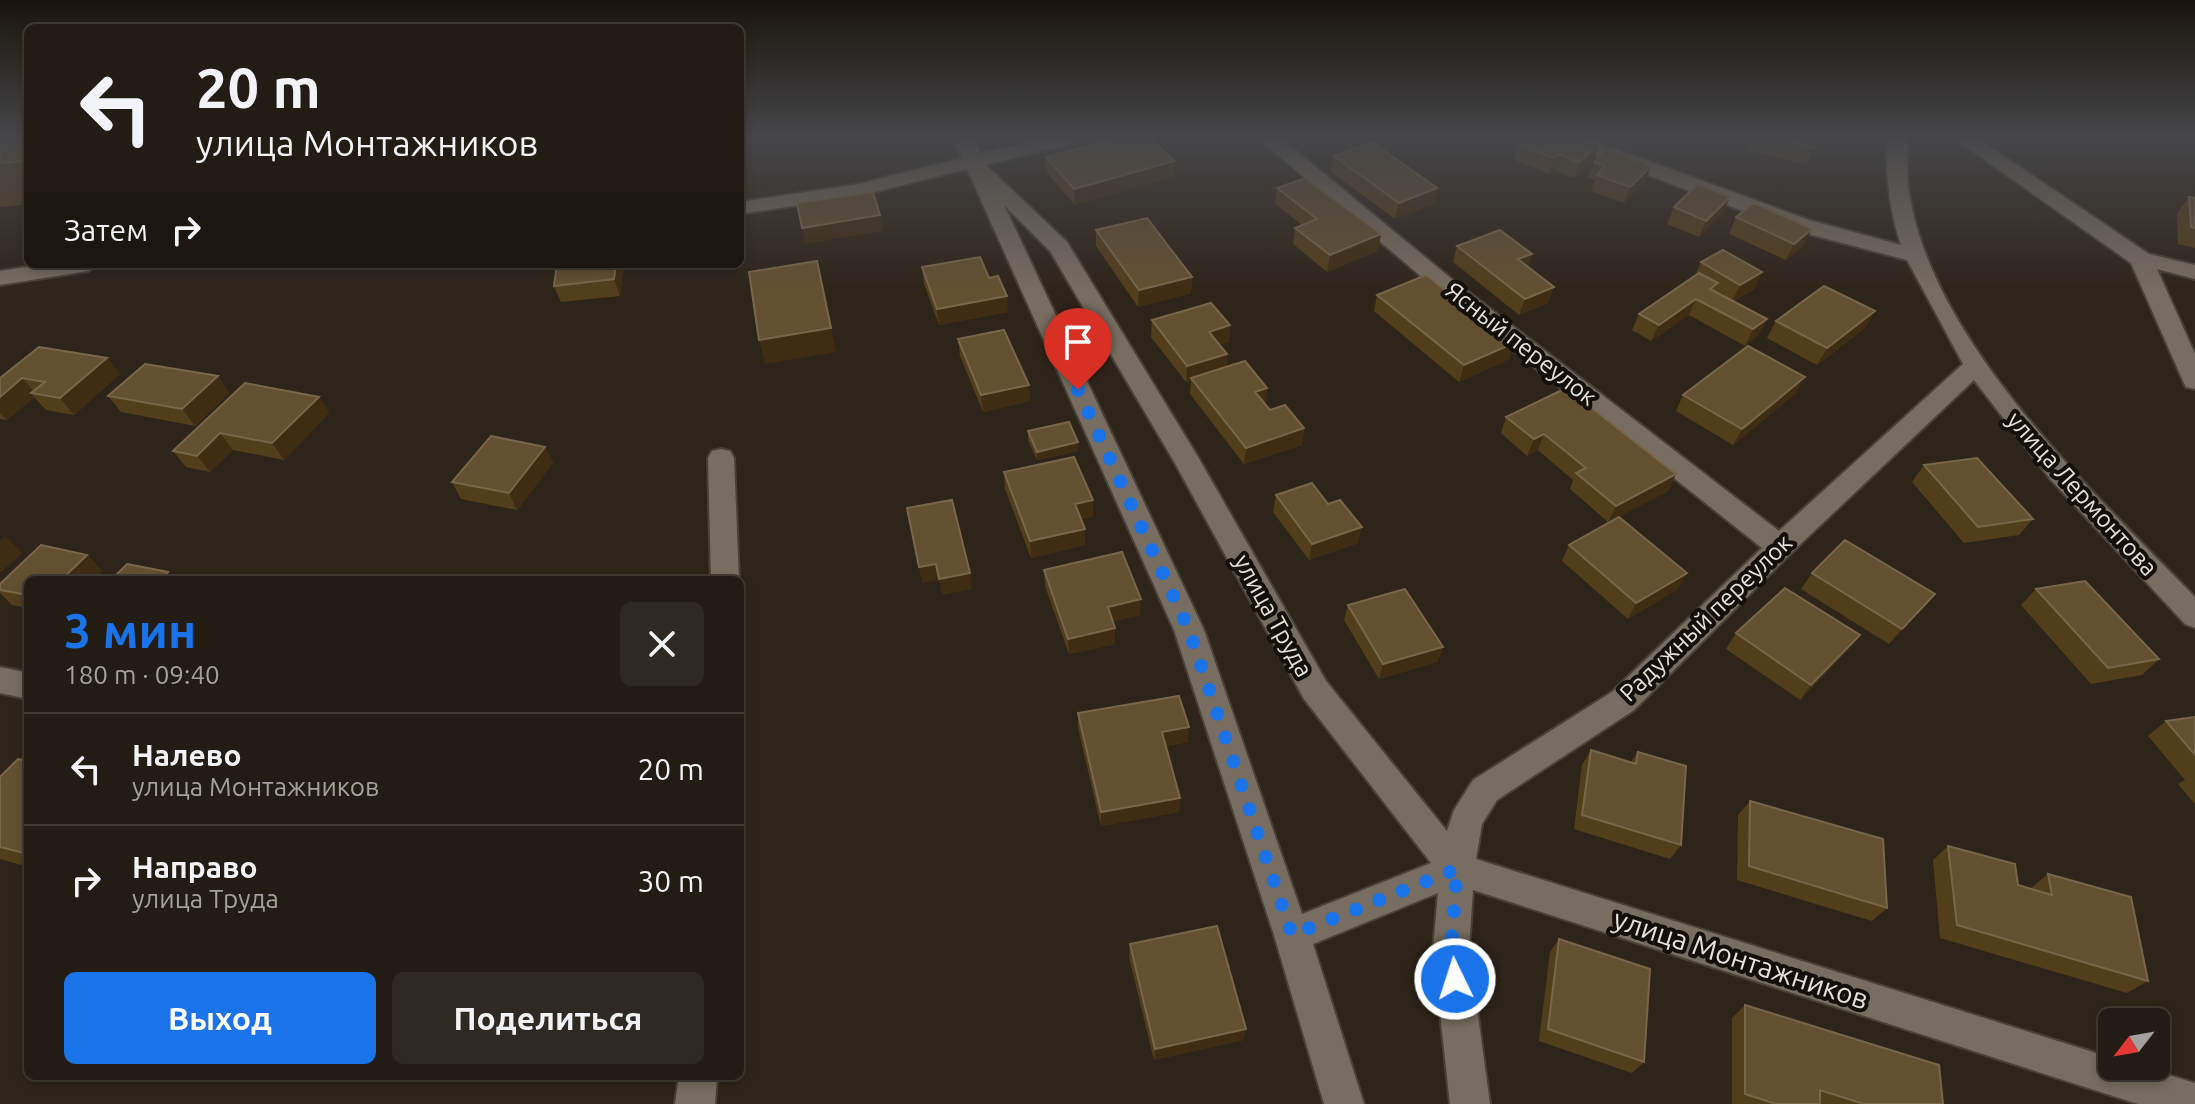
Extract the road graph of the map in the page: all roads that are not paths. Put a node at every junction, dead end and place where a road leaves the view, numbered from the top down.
1 (859, 188) edge
2 (985, 188) edge
3 (1004, 188) edge
4 (1328, 188) edge
5 (1700, 188) edge
6 (1898, 188) edge
7 (2036, 188) edge
8 (744, 207) edge
9 (1913, 255) junction
10 (2141, 259) junction
11 (55, 268) edge
12 (2195, 272) edge
13 (0, 278) edge
14 (1974, 367) junction
15 (2195, 381) edge
16 (721, 458) dead end
17 (1780, 547) junction
18 (725, 576) edge
19 (2195, 616) edge
20 (0, 680) edge
21 (24, 685) edge
22 (1457, 869) junction
23 (1292, 935) junction
24 (698, 1080) edge
25 (2195, 1103) edge
26 (695, 1104) edge
27 (1344, 1104) edge
28 (1470, 1104) edge

1 - 8 street
2 - 23 street
3 - 22 street, улица Труда
4 - 17 street, Ясный переулок
5 - 9 street
6 - 9 street, улица Лермонтова
7 - 10 street
9 - 14 street, улица Лермонтова
10 - 12 street
10 - 15 street
11 - 13 street
14 - 17 street, Радужный переулок
14 - 19 street, улица Лермонтова
16 - 18 street
17 - 22 street, Радужный переулок
20 - 21 street
22 - 23 street
22 - 25 street, улица Монтажников
22 - 28 street
23 - 27 street
24 - 26 street

